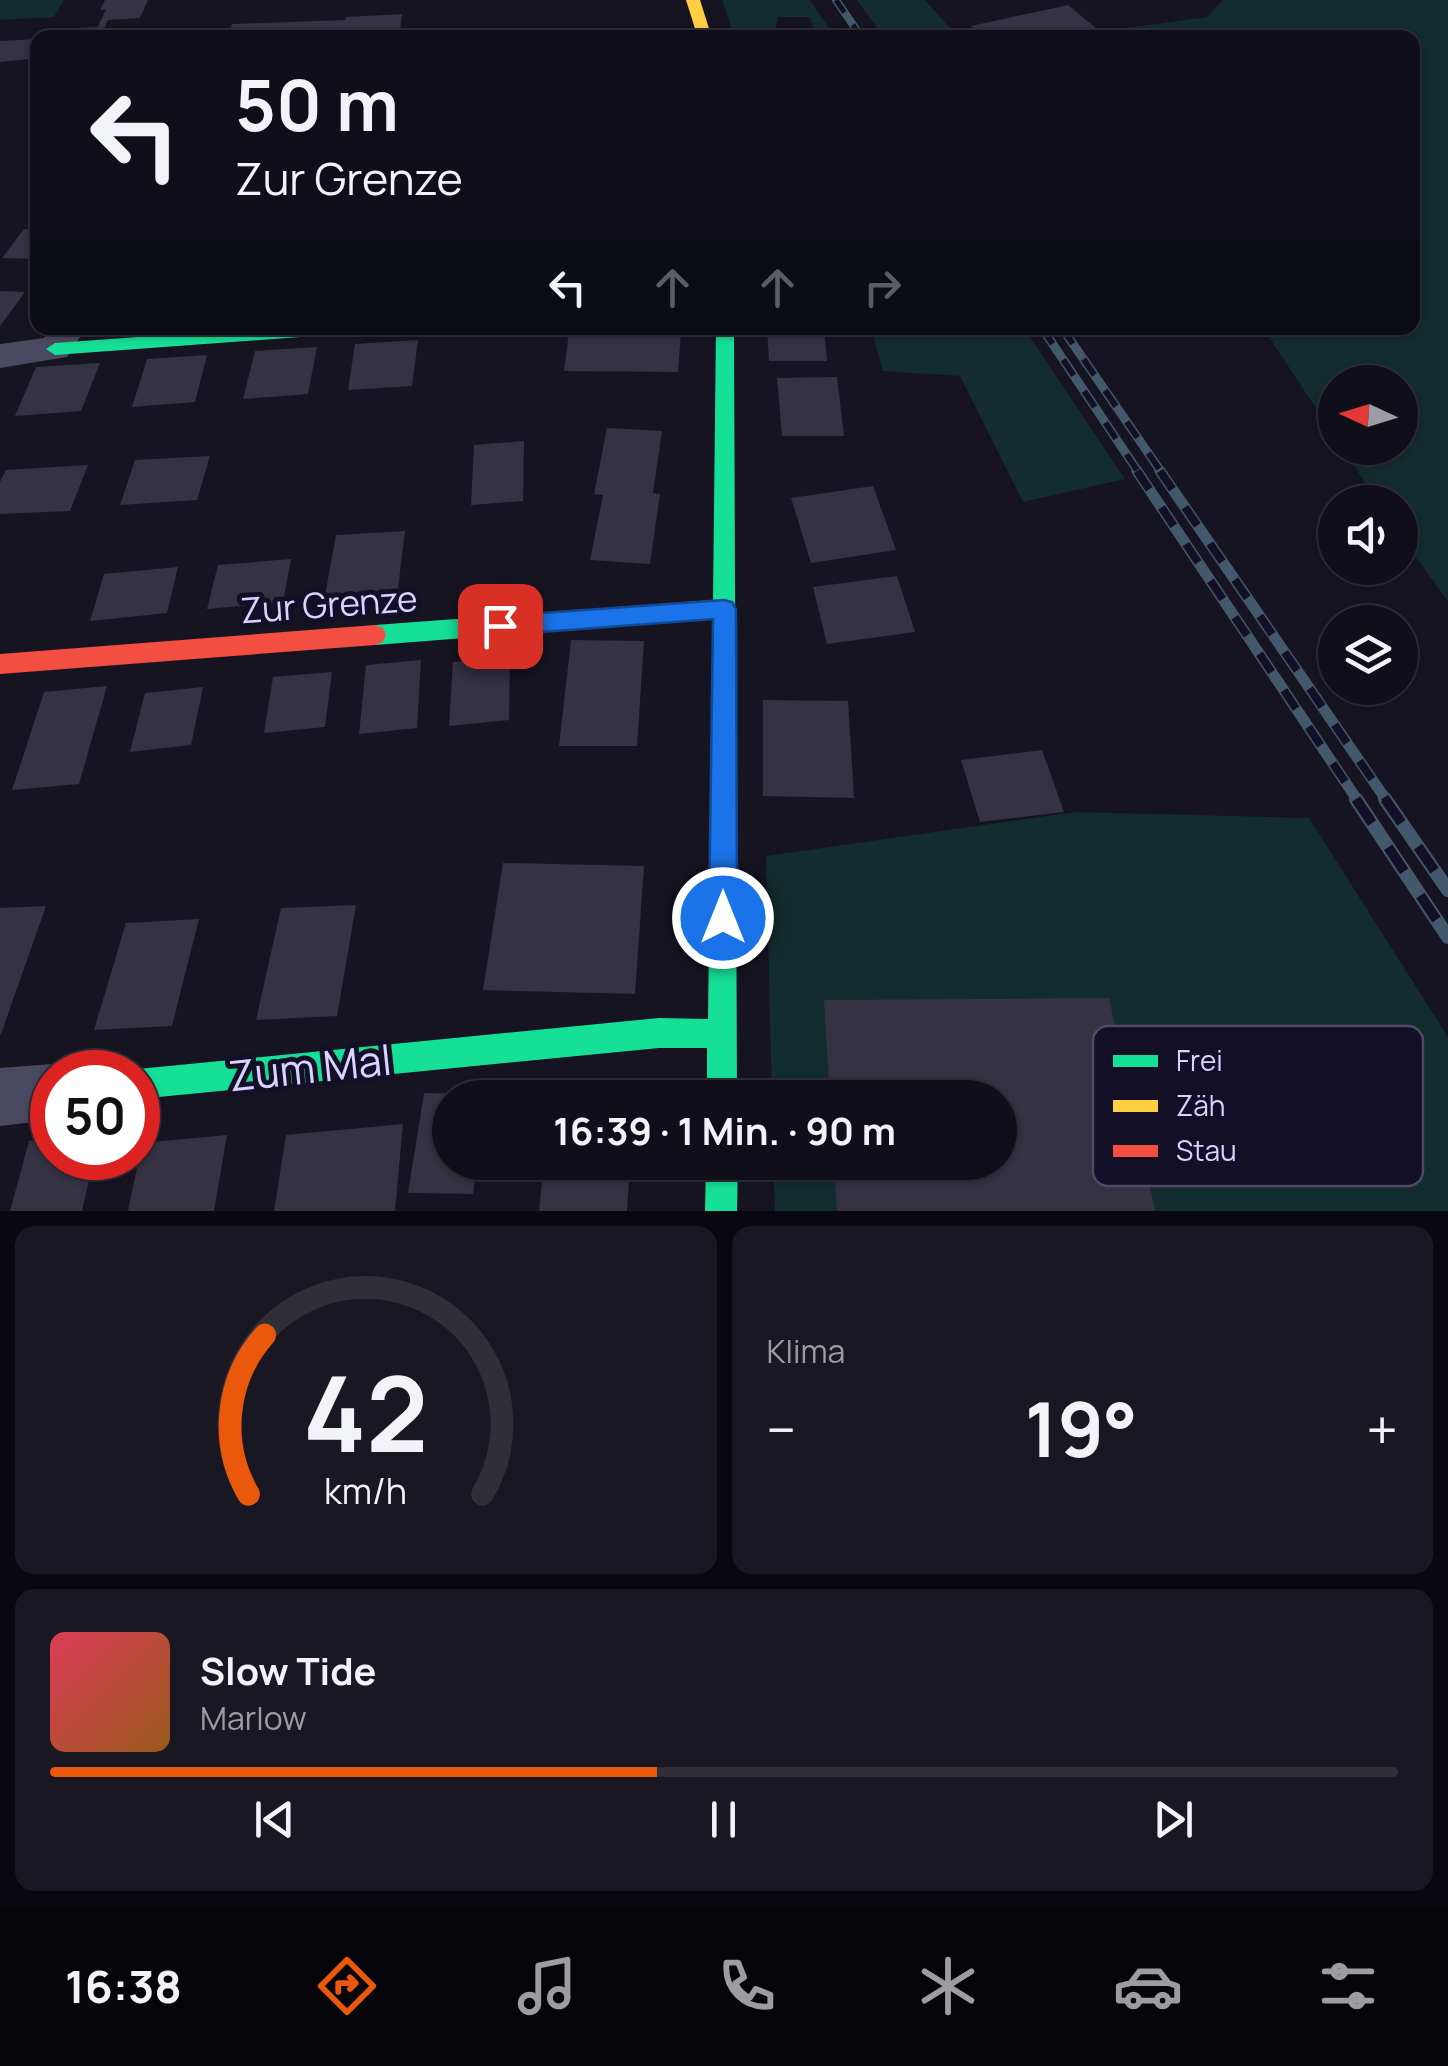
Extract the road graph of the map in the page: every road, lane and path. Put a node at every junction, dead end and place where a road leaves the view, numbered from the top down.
1 (694, 0) edge
2 (703, 30) edge
3 (146, 335) edge
4 (725, 335) edge
5 (62, 338) edge
6 (0, 356) edge
7 (724, 609) junction
8 (0, 664) edge
9 (722, 1034) junction
10 (722, 1080) edge
11 (160, 1082) edge
12 (30, 1094) edge
13 (0, 1097) edge
14 (722, 1180) edge
15 (721, 1211) edge

1 - 2 street
3 - 5 street
4 - 7 street
5 - 6 street
7 - 8 street, Zur Grenze
7 - 9 street
9 - 10 street
9 - 11 street, Zum Mal
12 - 13 street
14 - 15 street

